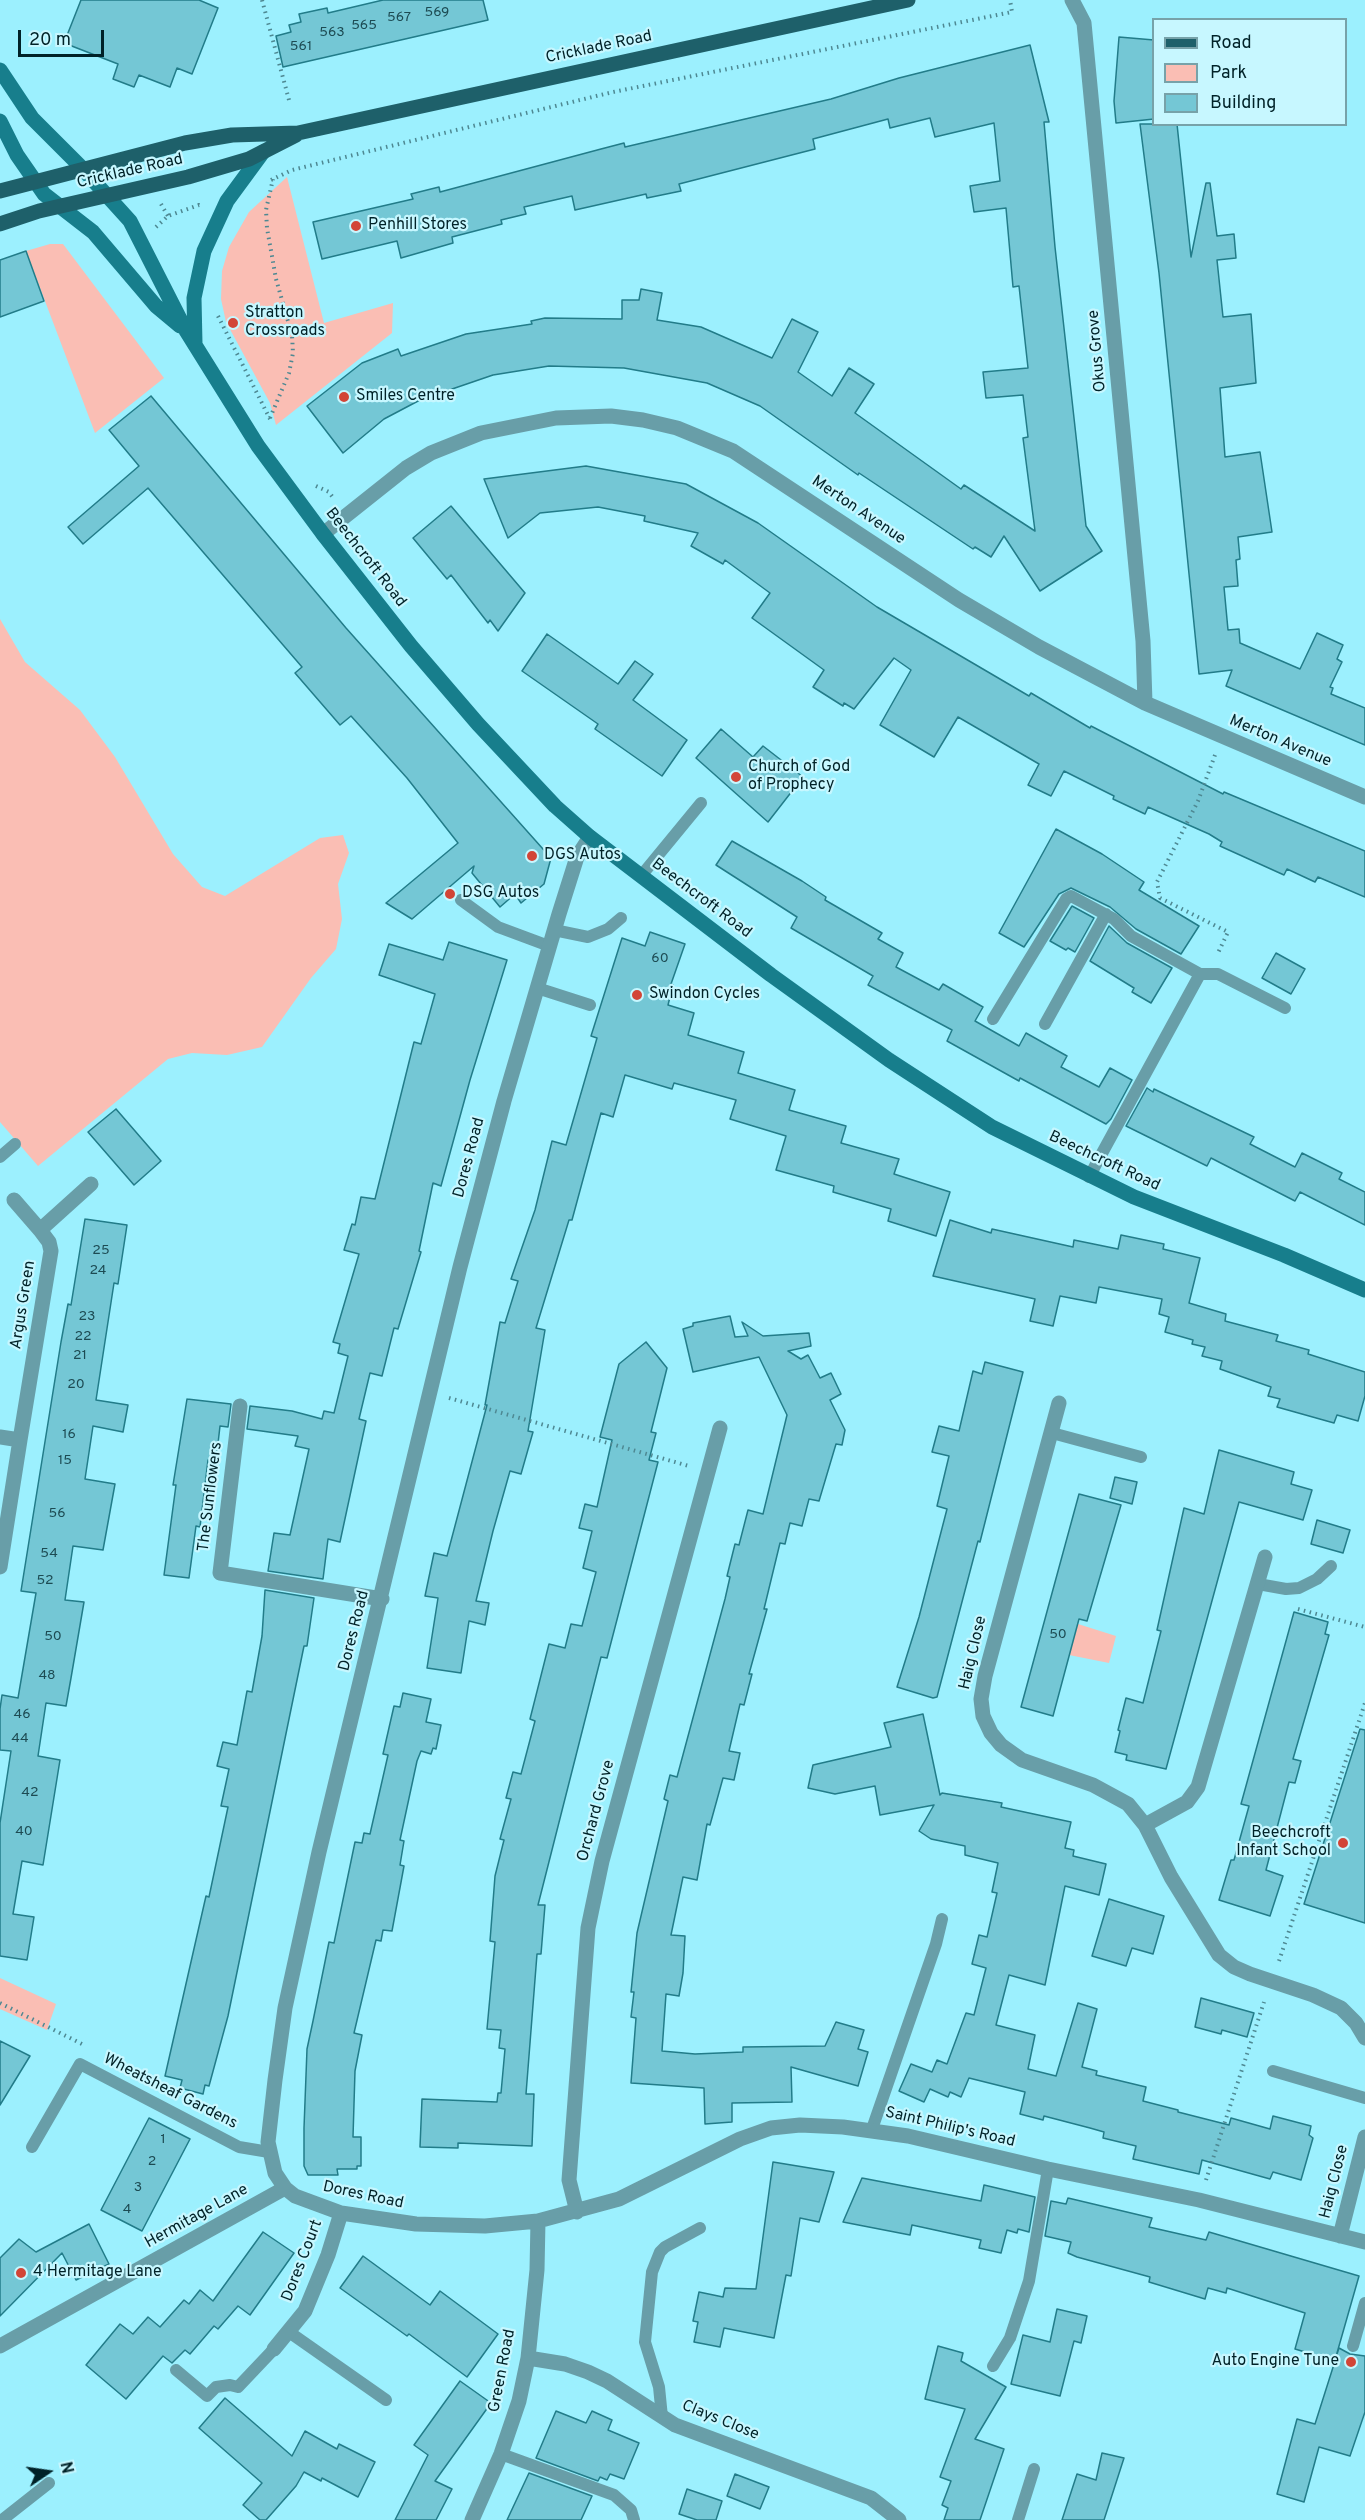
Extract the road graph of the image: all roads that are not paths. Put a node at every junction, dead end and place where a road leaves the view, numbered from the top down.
1 (908, 0) edge
2 (1072, 0) edge
3 (0, 70) edge
4 (0, 121) edge
5 (298, 133) junction
6 (263, 152) junction
7 (82, 168) junction
8 (33, 181) junction
9 (0, 191) edge
10 (108, 196) junction
11 (59, 207) junction
12 (0, 224) edge
13 (185, 329) junction
14 (195, 344) junction
15 (323, 534) junction
16 (1145, 703) junction
17 (1365, 797) edge
18 (701, 803) dead end
19 (590, 837) junction
20 (641, 876) junction
21 (461, 900) dead end
22 (1106, 914) junction
23 (621, 918) dead end
24 (555, 930) junction
25 (549, 946) junction
26 (1200, 974) junction
27 (537, 988) junction
28 (590, 1005) dead end
29 (1285, 1008) dead end
30 (993, 1019) dead end
31 (1045, 1024) dead end
32 (15, 1144) dead end
33 (0, 1156) edge
34 (1089, 1177) junction
35 (91, 1184) dead end
36 (14, 1200) dead end
37 (40, 1230) junction
38 (1365, 1290) edge
39 (1059, 1403) dead end
40 (240, 1406) dead end
41 (720, 1428) dead end
42 (1052, 1432) junction
43 (0, 1437) edge
44 (20, 1440) junction
45 (1141, 1457) dead end
46 (1265, 1557) dead end
47 (1331, 1566) dead end
48 (0, 1567) edge
49 (1256, 1591) junction
50 (382, 1599) junction
51 (1145, 1825) junction
52 (942, 1919) dead end
53 (1365, 2038) edge
54 (1273, 2071) dead end
55 (1365, 2097) edge
56 (872, 2129) junction
57 (1365, 2137) edge
58 (32, 2147) dead end
59 (269, 2152) junction
60 (1048, 2169) junction
61 (285, 2188) junction
62 (341, 2212) junction
63 (577, 2212) junction
64 (538, 2221) junction
65 (700, 2228) dead end
66 (1340, 2236) junction
67 (1365, 2242) edge
68 (1365, 2302) edge
69 (289, 2332) junction
70 (0, 2346) edge
71 (1353, 2346) dead end
72 (274, 2349) joint
73 (528, 2358) junction
74 (993, 2366) dead end
75 (176, 2370) dead end
76 (386, 2400) dead end
77 (662, 2417) junction
78 (501, 2454) junction
79 (1034, 2469) dead end
80 (49, 2483) dead end
81 (1021, 2519) edge
82 (2, 2520) edge
83 (472, 2520) edge
84 (634, 2520) edge
85 (899, 2520) edge

1 - 5 main road, Cricklade Road
2 - 16 street, Okus Grove
3 - 7 main road, Beechcroft Road
4 - 8 main road, Beechcroft Road
5 - 6 main road, Cricklade Road
5 - 7 main road, Cricklade Road
6 - 10 main road, Cricklade Road
6 - 14 main road
7 - 8 main road, Cricklade Road
7 - 10 main road, Beechcroft Road
8 - 9 main road, Cricklade Road
8 - 11 main road, Beechcroft Road
10 - 11 main road, Cricklade Road
10 - 13 main road, Beechcroft Road
11 - 12 main road, Cricklade Road
11 - 13 main road, Beechcroft Road
13 - 14 main road, Beechcroft Road
14 - 15 main road, Beechcroft Road
15 - 16 street, Merton Avenue
15 - 19 main road, Beechcroft Road
16 - 17 street, Merton Avenue
18 - 20 lane
19 - 20 main road, Beechcroft Road
19 - 24 street, Dores Road
20 - 34 main road, Beechcroft Road
21 - 25 lane
22 - 26 lane
22 - 30 lane
22 - 31 lane
23 - 24 lane
24 - 25 street, Dores Road
25 - 27 street, Dores Road
26 - 29 lane
26 - 34 lane
27 - 28 lane
27 - 50 street, Dores Road
32 - 33 lane
34 - 38 main road, Beechcroft Road
35 - 37 street
36 - 37 street, Argus Green
37 - 44 street, Argus Green
39 - 42 street, Haig Close
40 - 50 street, The Sunflowers
41 - 63 street, Orchard Grove
42 - 45 lane
42 - 51 street, Haig Close
43 - 44 street
44 - 48 street, Argus Green
46 - 49 street
47 - 49 lane
49 - 51 street
50 - 59 street, Dores Road
51 - 53 street, Haig Close
52 - 56 lane
54 - 55 lane
56 - 60 street, Saint Philip's Road
56 - 63 street, Saint Philip's Road
57 - 66 street, Haig Close
58 - 59 lane, Wheatsheaf Gardens
59 - 61 street, Dores Road
60 - 66 street, Saint Philip's Road
60 - 74 lane
61 - 62 street, Dores Road
61 - 70 street, Hermitage Lane
62 - 64 street, Dores Road
62 - 69 street, Dores Court
63 - 64 street, Saint Philip's Road
64 - 73 street, Green Road
65 - 77 lane
66 - 67 street, Saint Philip's Road
68 - 71 lane
69 - 72 street, Dores Court
69 - 76 lane
72 - 75 lane
73 - 77 street, Clays Close
73 - 78 street, Green Road
77 - 85 street, Clays Close
78 - 83 street, Green Road
78 - 84 lane
79 - 81 lane
80 - 82 lane

